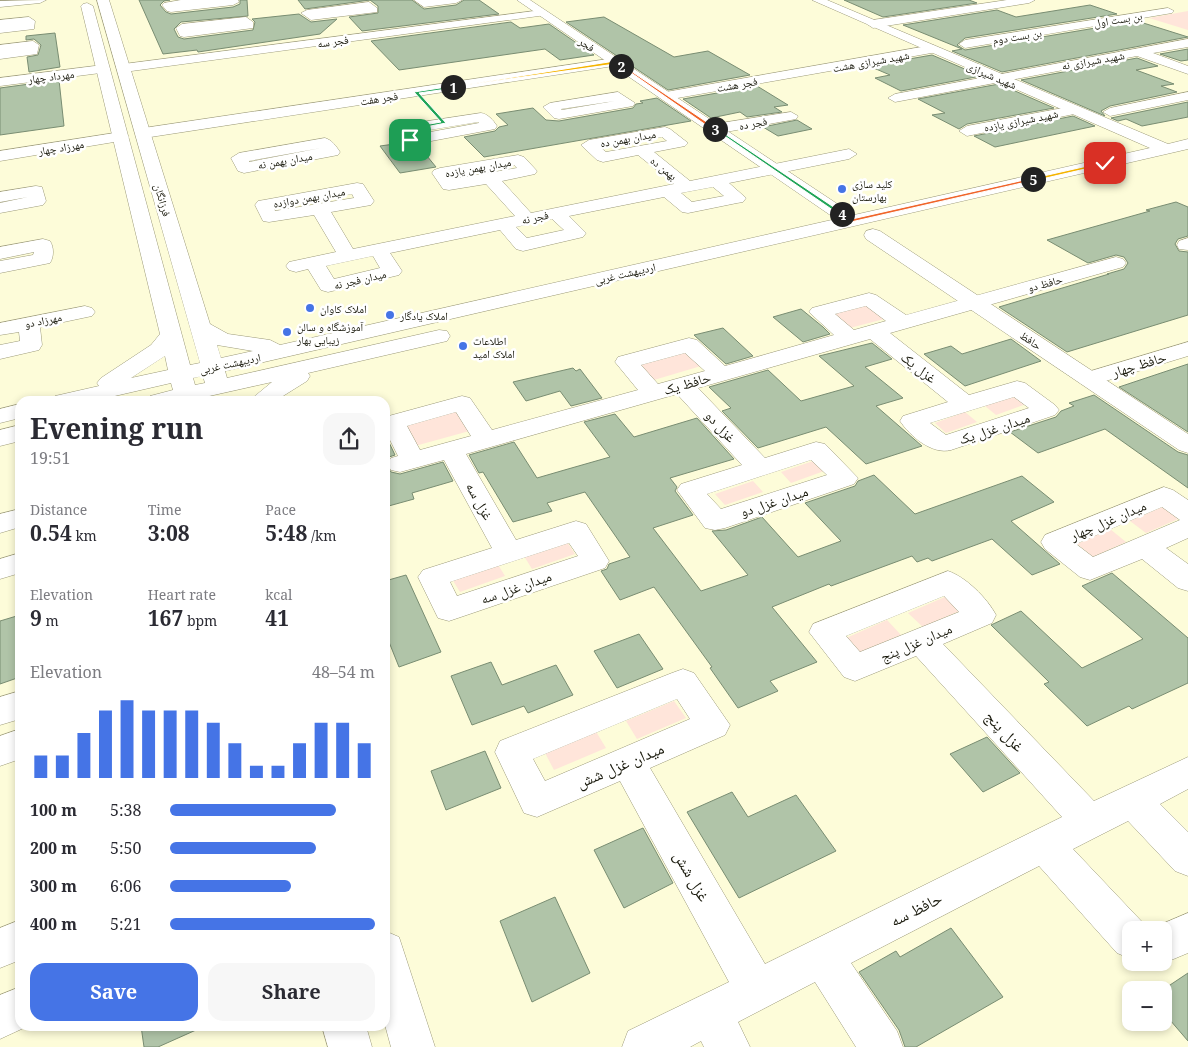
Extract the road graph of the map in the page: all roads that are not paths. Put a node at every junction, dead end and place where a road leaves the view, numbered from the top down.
1 (40, 0) edge
2 (85, 0) edge
3 (103, 0) edge
4 (202, 0) edge
5 (232, 0) edge
6 (420, 0) edge
7 (453, 0) edge
8 (456, 0) edge
9 (523, 0) edge
10 (818, 0) edge
11 (1029, 0) edge
12 (16, 1) edge
13 (1001, 2) edge
14 (0, 4) edge
15 (925, 6) dead end
16 (895, 10) dead end
17 (1168, 11) dead end
18 (542, 13) junction
19 (943, 13) junction
20 (342, 14) dead end
21 (912, 18) junction
22 (500, 19) junction
23 (479, 21) junction
24 (464, 23) junction
25 (0, 24) edge
26 (873, 24) junction
27 (1068, 27) junction
28 (0, 29) edge
29 (382, 34) junction
30 (364, 37) junction
31 (1095, 37) dead end
32 (346, 39) junction
33 (1112, 43) dead end
34 (1188, 43) edge
35 (965, 44) dead end
36 (0, 49) edge
37 (933, 49) junction
38 (252, 51) junction
39 (1139, 52) junction
40 (0, 55) edge
41 (547, 56) dead end
42 (211, 57) junction
43 (508, 62) dead end
44 (615, 62) junction
45 (124, 68) junction
46 (103, 69) junction
47 (567, 70) junction
48 (1188, 70) edge
49 (808, 72) joint
50 (544, 73) junction
51 (526, 76) junction
52 (999, 78) junction
53 (0, 82) edge
54 (416, 92) junction
55 (280, 95) dead end
56 (666, 96) junction
57 (1188, 96) edge
58 (896, 98) dead end
59 (234, 102) dead end
60 (580, 102) dead end
61 (1074, 110) junction
62 (290, 111) junction
63 (1110, 112) dead end
64 (266, 115) junction
65 (790, 116) dead end
66 (243, 118) junction
67 (444, 123) dead end
68 (715, 129) junction
69 (967, 131) dead end
70 (144, 133) junction
71 (121, 137) junction
72 (1188, 144) edge
73 (1166, 149) junction
74 (285, 150) junction
75 (641, 150) dead end
76 (849, 154) dead end
77 (0, 156) edge
78 (1188, 162) edge
79 (774, 168) junction
80 (490, 178) dead end
81 (715, 180) junction
82 (686, 186) junction
83 (667, 190) junction
84 (0, 198) edge
85 (0, 208) edge
86 (320, 209) junction
87 (556, 213) junction
88 (528, 219) junction
89 (851, 221) junction
90 (504, 224) junction
91 (873, 234) junction
92 (378, 249) junction
93 (0, 252) edge
94 (348, 255) junction
95 (305, 264) joint
96 (1116, 264) dead end
97 (0, 267) edge
98 (581, 302) dead end
99 (974, 302) junction
100 (85, 312) dead end
101 (901, 322) junction
102 (29, 323) junction
103 (0, 328) edge
104 (201, 328) junction
105 (872, 330) junction
106 (456, 332) dead end
107 (171, 333) junction
108 (850, 337) junction
109 (292, 349) junction
110 (1188, 349) edge
111 (0, 352) edge
112 (321, 363) junction
113 (212, 367) junction
114 (720, 373) junction
115 (181, 374) junction
116 (1089, 379) junction
117 (681, 384) junction
118 (653, 392) junction
119 (221, 395) edge
120 (78, 396) edge
121 (84, 396) edge
122 (186, 396) edge
123 (267, 396) edge
124 (965, 404) dead end
125 (15, 412) edge
126 (0, 416) edge
127 (15, 434) edge
128 (0, 438) edge
129 (486, 440) junction
130 (1188, 445) edge
131 (451, 449) junction
132 (760, 468) junction
133 (1188, 513) edge
134 (15, 520) edge
135 (0, 524) edge
136 (1188, 527) edge
137 (1145, 546) junction
138 (509, 552) junction
139 (15, 564) edge
140 (0, 569) edge
141 (1188, 580) edge
142 (920, 640) dead end
143 (15, 706) edge
144 (0, 711) edge
145 (15, 746) edge
146 (0, 751) edge
147 (628, 762) junction
148 (1188, 772) edge
149 (1132, 800) junction
150 (1089, 821) junction
151 (1044, 844) junction
152 (1188, 858) edge
153 (1122, 929) edge
154 (1188, 933) edge
155 (1172, 940) edge
156 (15, 942) edge
157 (0, 948) edge
158 (823, 957) junction
159 (390, 968) edge
160 (757, 990) junction
161 (15, 1010) edge
162 (0, 1017) edge
163 (719, 1030) edge
164 (345, 1031) edge
165 (350, 1047) edge
166 (413, 1047) edge
167 (644, 1047) edge
168 (881, 1047) edge

1 - 12 street
2 - 46 street, فرزانگان
3 - 45 street, فرزانگان
4 - 5 street
6 - 7 street
7 - 8 street
7 - 23 street
9 - 18 street, فجر
10 - 26 street, شهید شیرازی
11 - 13 street
12 - 14 street
13 - 19 street
15 - 19 street
16 - 21 street
17 - 27 street, بن بست اول
18 - 22 street, فجر سه
18 - 44 street, فجر
19 - 21 street
20 - 30 street
21 - 26 street
22 - 23 street, فجر سه
22 - 24 street
23 - 24 street, فجر سه
24 - 29 street, فجر سه
25 - 28 street
26 - 37 street, شهید شیرازی
27 - 31 street
27 - 35 street, بن بست دوم
29 - 30 street, فجر سه
29 - 32 street
30 - 32 street, فجر سه
32 - 38 street, فجر سه
33 - 39 street
34 - 39 street, شهید شیرازی نه
36 - 40 street
37 - 49 street, شهید شیرازی هشت
37 - 52 street, شهید شیرازی
38 - 42 street, فجر سه
38 - 42 street
39 - 48 street
39 - 52 street, شهید شیرازی نه
41 - 47 street
42 - 45 street, فجر سه
43 - 51 street
44 - 47 street, فجر هفت
44 - 56 street, فجر
45 - 70 street, فرزانگان
46 - 53 street, مهرداد چهار
46 - 71 street, فرزانگان
47 - 50 street, فجر هفت
49 - 56 street, فجر هشت
50 - 51 street, فجر هفت
50 - 60 street
51 - 54 street, فجر هفت
52 - 58 street, شهید شیرازی نه
52 - 61 street, شهید شیرازی
54 - 62 street, فجر هفت
54 - 67 street
55 - 62 street
56 - 68 street, فجر
57 - 63 street
59 - 66 street
61 - 69 street, شهید شیرازی یازده
61 - 73 street, شهید شیرازی
62 - 64 street, فجر هفت
64 - 66 street, فجر هفت
64 - 74 street
65 - 68 street, فجر ده
66 - 70 street, فجر هفت
68 - 79 street, فجر
70 - 104 street, فرزانگان
71 - 77 street, مهرزاد چهار
71 - 107 street, فرزانگان
72 - 73 street, اردیبهشت غربی
73 - 89 street, اردیبهشت غربی
74 - 74 street, میدان بهمن نه
75 - 82 street, بهمن ده
76 - 79 street, فجر نه
78 - 91 street, اردیبهشت غربی
79 - 81 street, فجر نه
79 - 89 street, فجر
80 - 88 street
81 - 82 street, فجر نه
81 - 83 street
82 - 83 street, فجر نه
83 - 87 street, فجر نه
84 - 85 street
86 - 86 street, میدان بهمن دوازده
86 - 94 street
87 - 88 street, فجر نه
87 - 90 street
88 - 90 street, فجر نه
89 - 109 street, اردیبهشت غربی
90 - 92 street, فجر نه
91 - 98 street, اردیبهشت غربی
91 - 99 street, حافظ
92 - 94 street, فجر نه
92 - 95 street, میدان فجر نه
93 - 97 street
94 - 95 street, فجر نه
96 - 99 street, حافظ دو
99 - 101 street, حافظ یک
99 - 116 street, حافظ
100 - 102 street, مهرزاد دو
101 - 105 street, حافظ یک
101 - 108 street
102 - 103 street, مهرزاد دو
102 - 111 street
104 - 109 street
104 - 113 street, فرزانگان
105 - 108 street, حافظ یک
105 - 124 street, غزل یک
106 - 112 street, اردیبهشت غربی
107 - 115 street, فرزانگان
107 - 120 street
108 - 114 street, حافظ یک
109 - 113 street, اردیبهشت غربی
110 - 116 street, حافظ چهار
112 - 119 street, اردیبهشت غربی
112 - 123 street
113 - 115 street, اردیبهشت غربی
113 - 119 street, فرزانگان
114 - 117 street, حافظ یک
114 - 118 street
115 - 121 street, اردیبهشت غربی
115 - 122 street, فرزانگان
116 - 130 street, حافظ
117 - 118 street, حافظ یک
117 - 132 street, غزل دو
118 - 129 street, حافظ یک
125 - 126 street
127 - 128 street
129 - 131 street, حافظ یک
129 - 131 street, حافظ یک
131 - 138 street, غزل سه
132 - 132 street, میدان غزل دو
133 - 137 street, میدان غزل چهار
134 - 135 street
136 - 137 street, میدان غزل چهار
137 - 141 street
138 - 138 street, میدان غزل سه
139 - 140 street
142 - 150 street, غزل پنج
143 - 144 street
145 - 146 street
147 - 147 street, میدان غزل شش
147 - 160 street, غزل شش
148 - 149 street, حافظ سه
149 - 150 street, حافظ سه
149 - 152 street
150 - 151 street, حافظ سه
151 - 153 street
151 - 158 street, حافظ سه
154 - 155 street
156 - 157 street
158 - 160 street, حافظ سه
158 - 168 street
159 - 166 street
160 - 163 street, حافظ سه
161 - 162 street
163 - 167 street, حافظ سه
164 - 165 street

